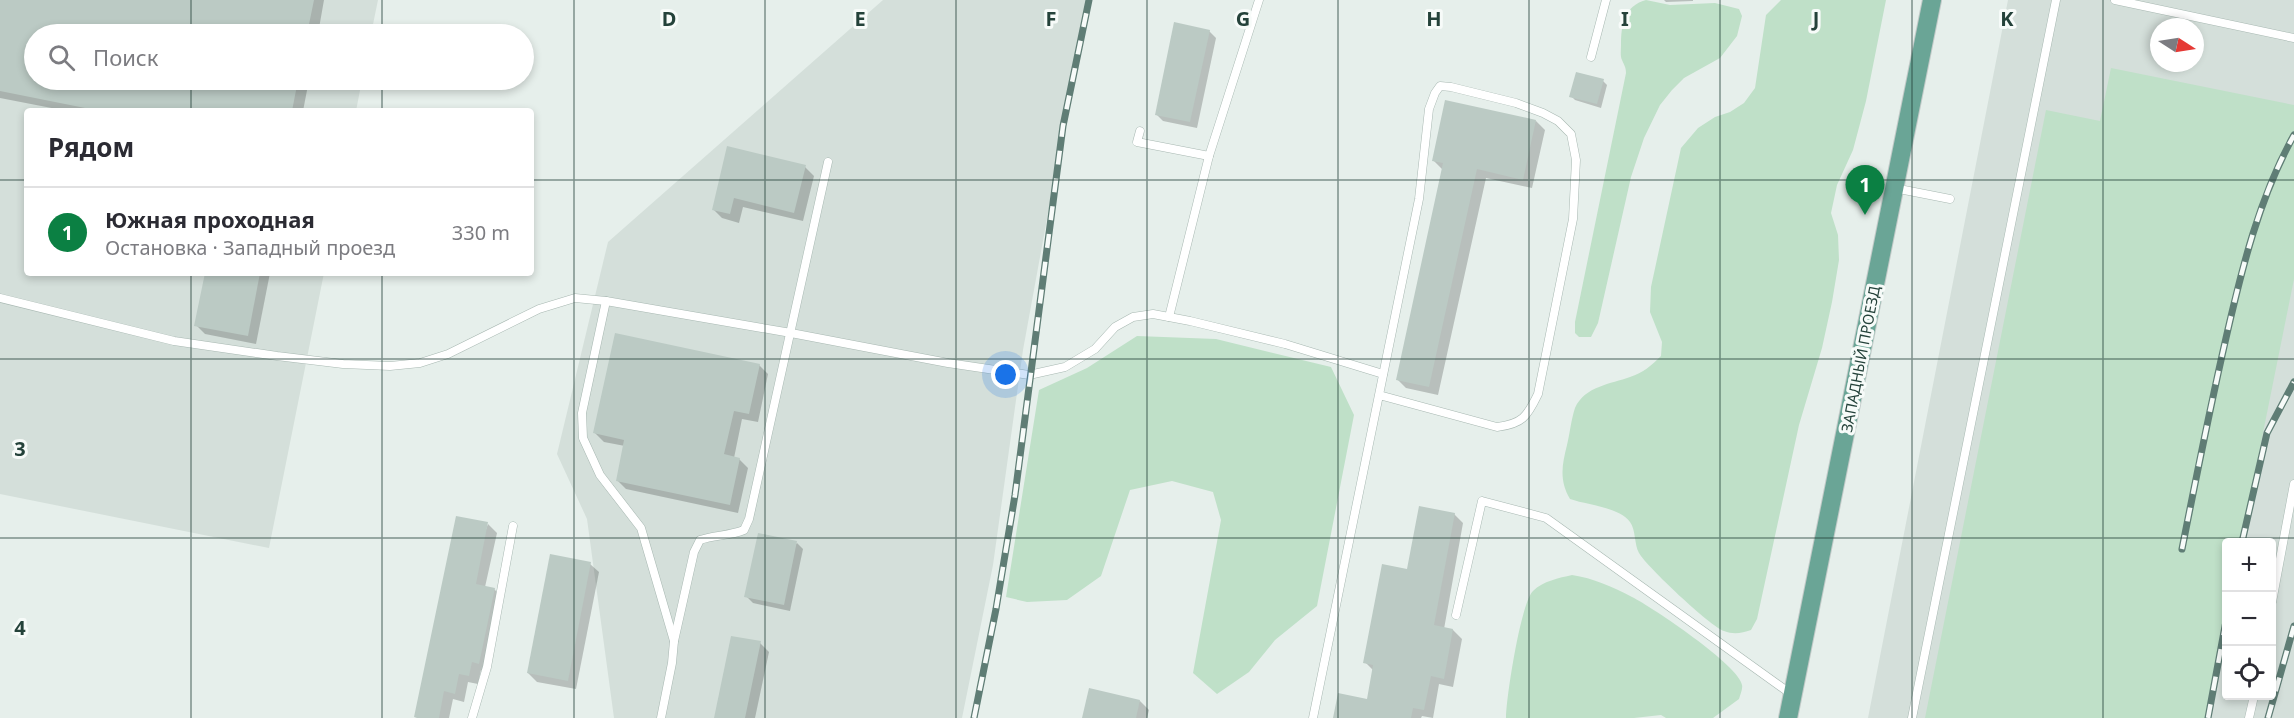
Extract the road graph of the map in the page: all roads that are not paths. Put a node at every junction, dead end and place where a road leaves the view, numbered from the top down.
1 (1259, 0) edge
2 (1606, 0) edge
3 (1932, 0) edge
4 (2056, 0) edge
5 (2115, 0) edge
6 (2294, 38) edge
7 (1591, 57) dead end
8 (1140, 131) dead end
9 (1209, 156) junction
10 (828, 162) dead end
11 (1894, 188) junction
12 (1950, 199) dead end
13 (0, 298) edge
14 (606, 301) junction
15 (1169, 317) junction
16 (791, 333) junction
17 (1383, 374) junction
18 (1379, 394) junction
19 (2294, 484) edge
20 (513, 526) dead end
21 (2273, 592) edge
22 (1456, 615) dead end
23 (674, 641) junction
24 (1792, 695) junction
25 (2253, 700) edge
26 (472, 718) edge
27 (661, 718) edge
28 (1313, 718) edge
29 (1788, 718) edge
30 (1912, 718) edge
31 (2249, 718) edge

1 - 9 lane
2 - 7 lane
3 - 11 main road, ЗАПАДНЫЙ ПРОЕЗД
4 - 30 lane
5 - 6 lane
8 - 9 lane
9 - 15 lane
10 - 16 lane
11 - 12 lane
11 - 24 main road, ЗАПАДНЫЙ ПРОЕЗД
13 - 14 lane
14 - 16 lane
14 - 23 lane
15 - 16 lane
15 - 17 lane
16 - 23 lane
17 - 18 lane
17 - 18 lane
18 - 28 lane
19 - 21 lane
20 - 26 lane
22 - 24 lane
23 - 27 lane
24 - 29 main road, ЗАПАДНЫЙ ПРОЕЗД
25 - 31 lane

